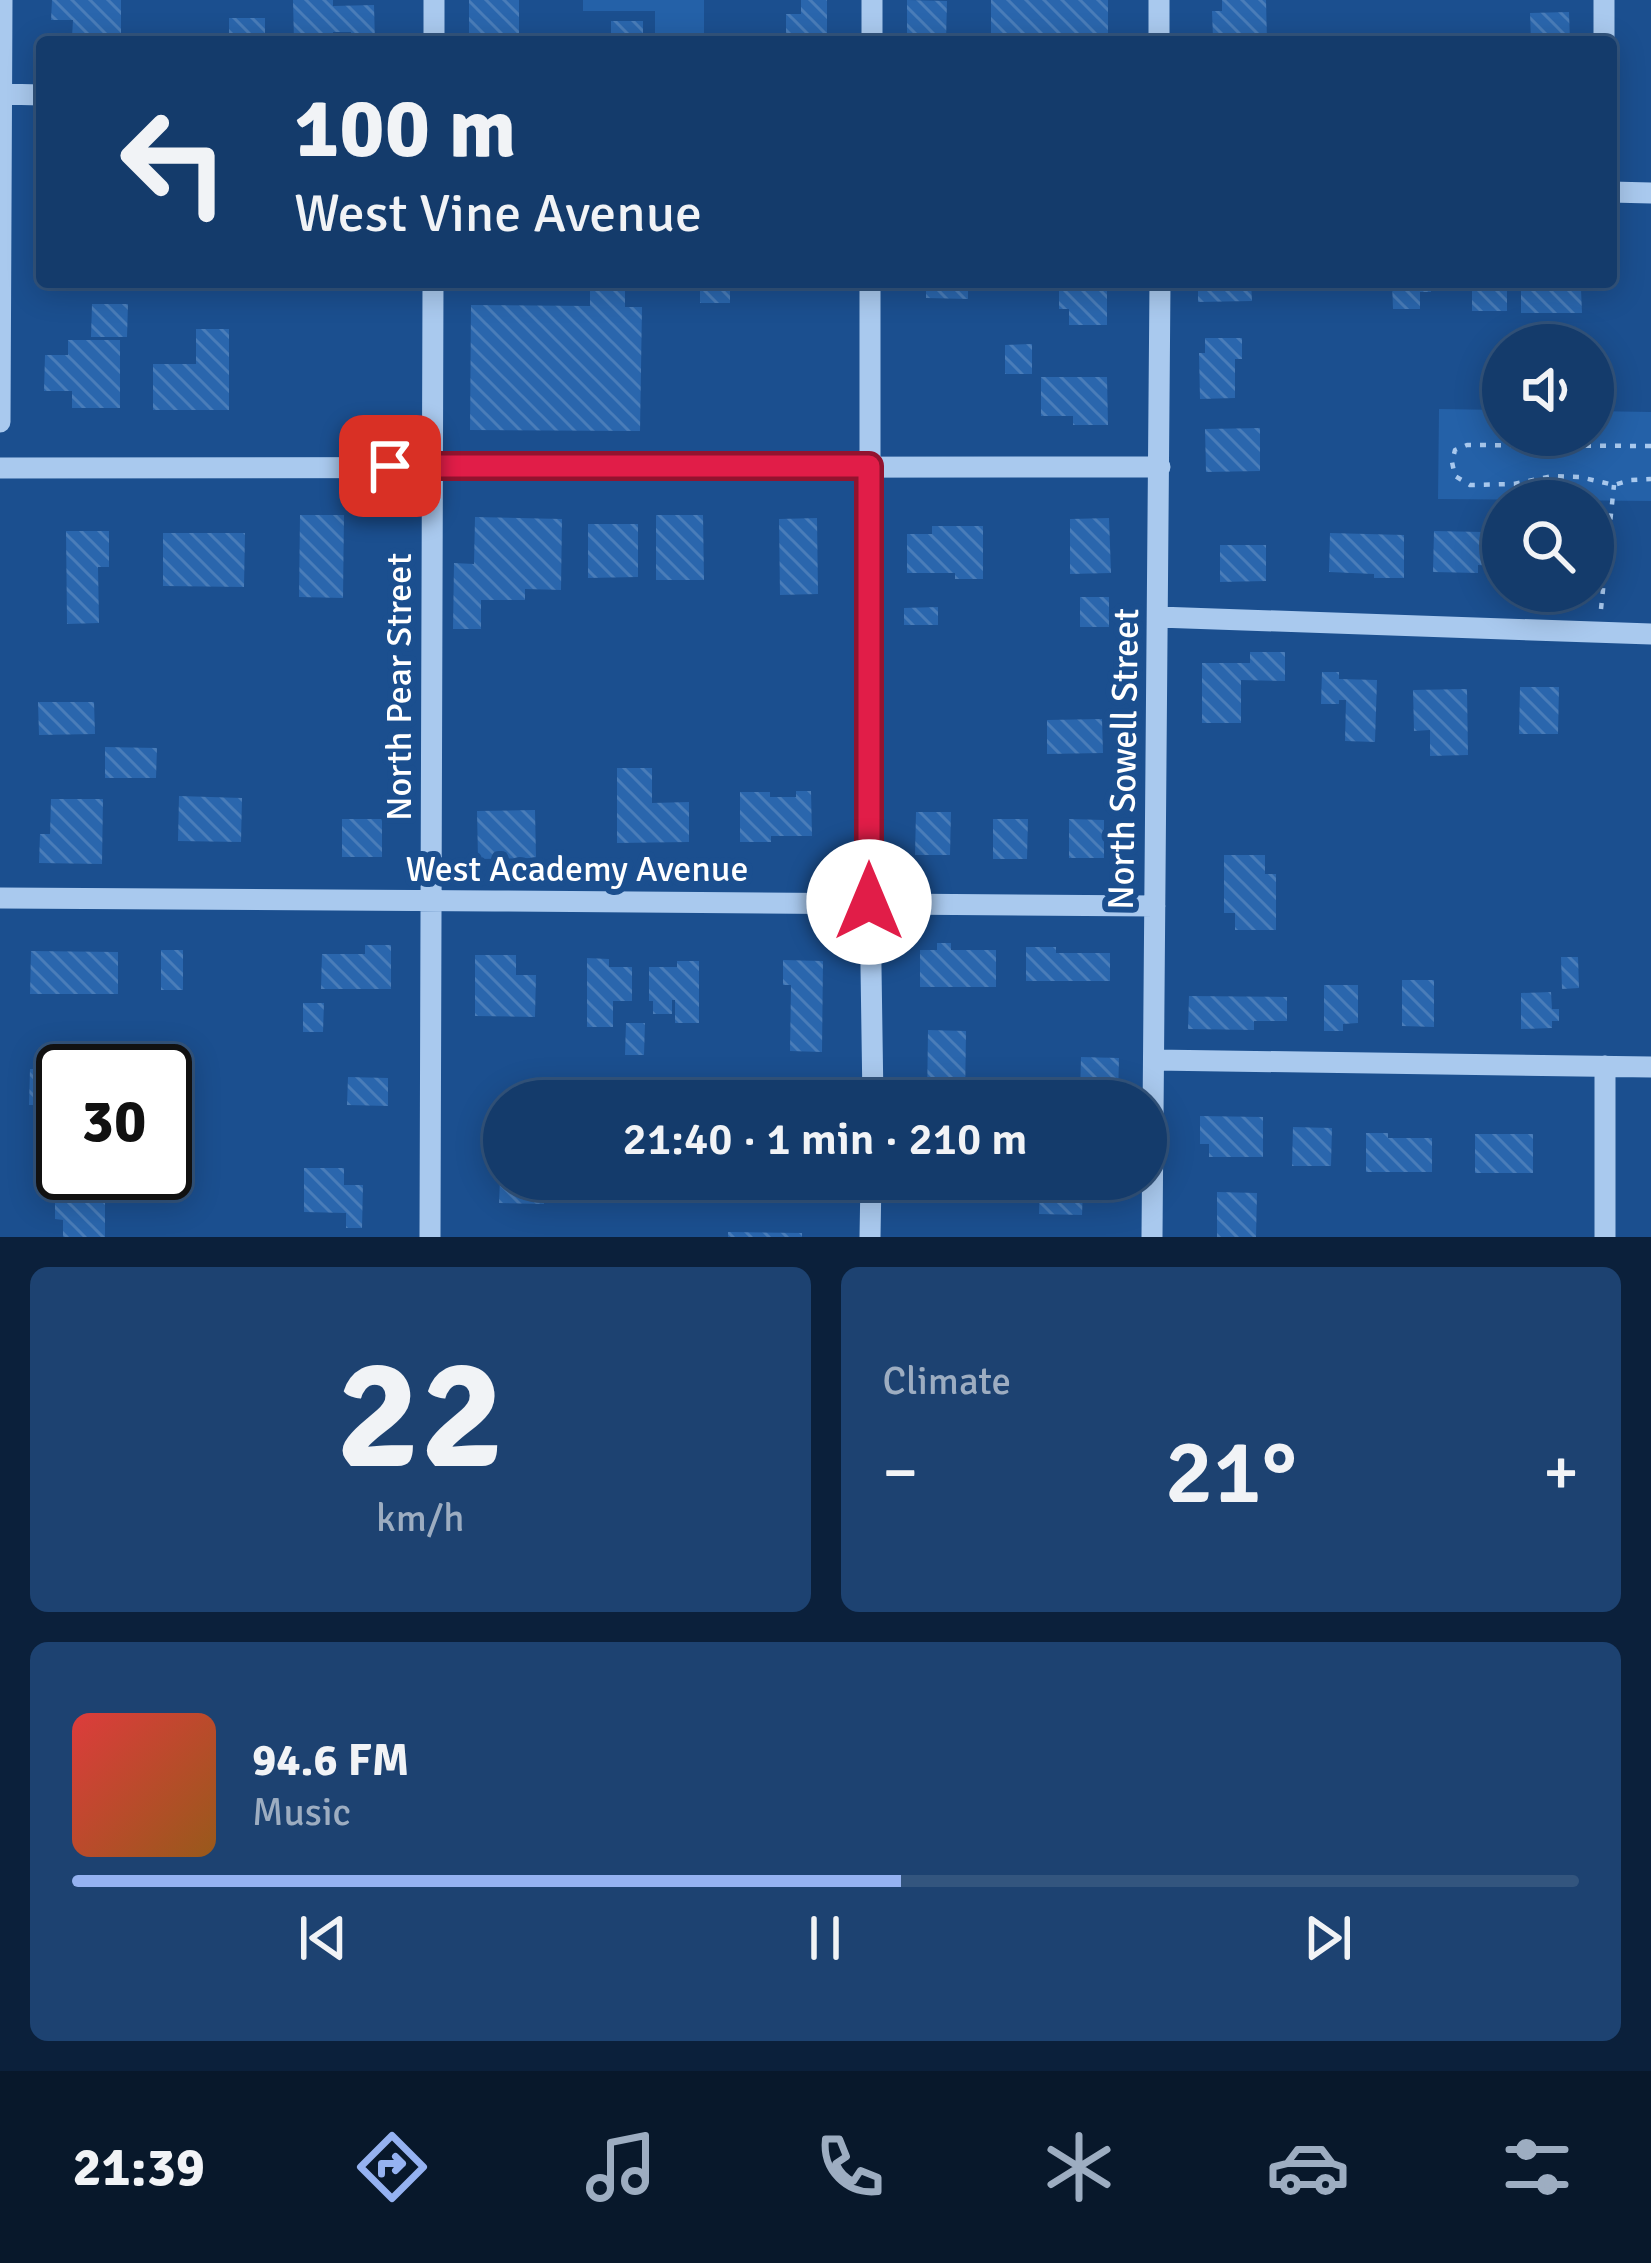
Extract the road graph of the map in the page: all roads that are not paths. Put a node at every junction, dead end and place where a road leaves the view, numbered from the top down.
1 (2, 0) edge
2 (434, 0) edge
3 (872, 0) edge
4 (1159, 0) edge
5 (1604, 0) edge
6 (434, 36) edge
7 (872, 36) edge
8 (1159, 36) edge
9 (1604, 36) edge
10 (1, 94) edge
11 (36, 95) edge
12 (1617, 193) edge
13 (1651, 193) edge
14 (434, 288) edge
15 (870, 288) edge
16 (1160, 288) edge
17 (0, 422) edge
18 (433, 466) junction
19 (869, 466) junction
20 (1160, 467) junction
21 (0, 468) edge
22 (1158, 617) junction
23 (1651, 634) edge
24 (0, 898) edge
25 (431, 902) junction
26 (869, 902) junction
27 (1155, 906) junction
28 (1155, 1060) junction
29 (1605, 1066) junction
30 (1651, 1067) edge
31 (873, 1080) edge
32 (871, 1200) edge
33 (430, 1237) edge
34 (870, 1237) edge
35 (1152, 1237) edge
36 (1605, 1237) edge

1 - 10 street
2 - 6 street
3 - 7 street
4 - 8 street
5 - 9 street
10 - 11 street
10 - 17 street
12 - 13 street
14 - 18 street, North Pear Street
15 - 19 street
16 - 20 street, North Sowell Street
18 - 19 street
18 - 21 street
18 - 25 street, North Pear Street
19 - 20 street
19 - 26 street
20 - 22 street, North Sowell Street
22 - 23 street
22 - 27 street, North Sowell Street
24 - 25 street, West Academy Avenue
25 - 26 street, West Academy Avenue
25 - 33 street, North Pear Street
26 - 27 street, West Academy Avenue
26 - 31 street
27 - 28 street, North Sowell Street
28 - 29 street
28 - 35 street, North Sowell Street
29 - 30 street
29 - 36 street
32 - 34 street

